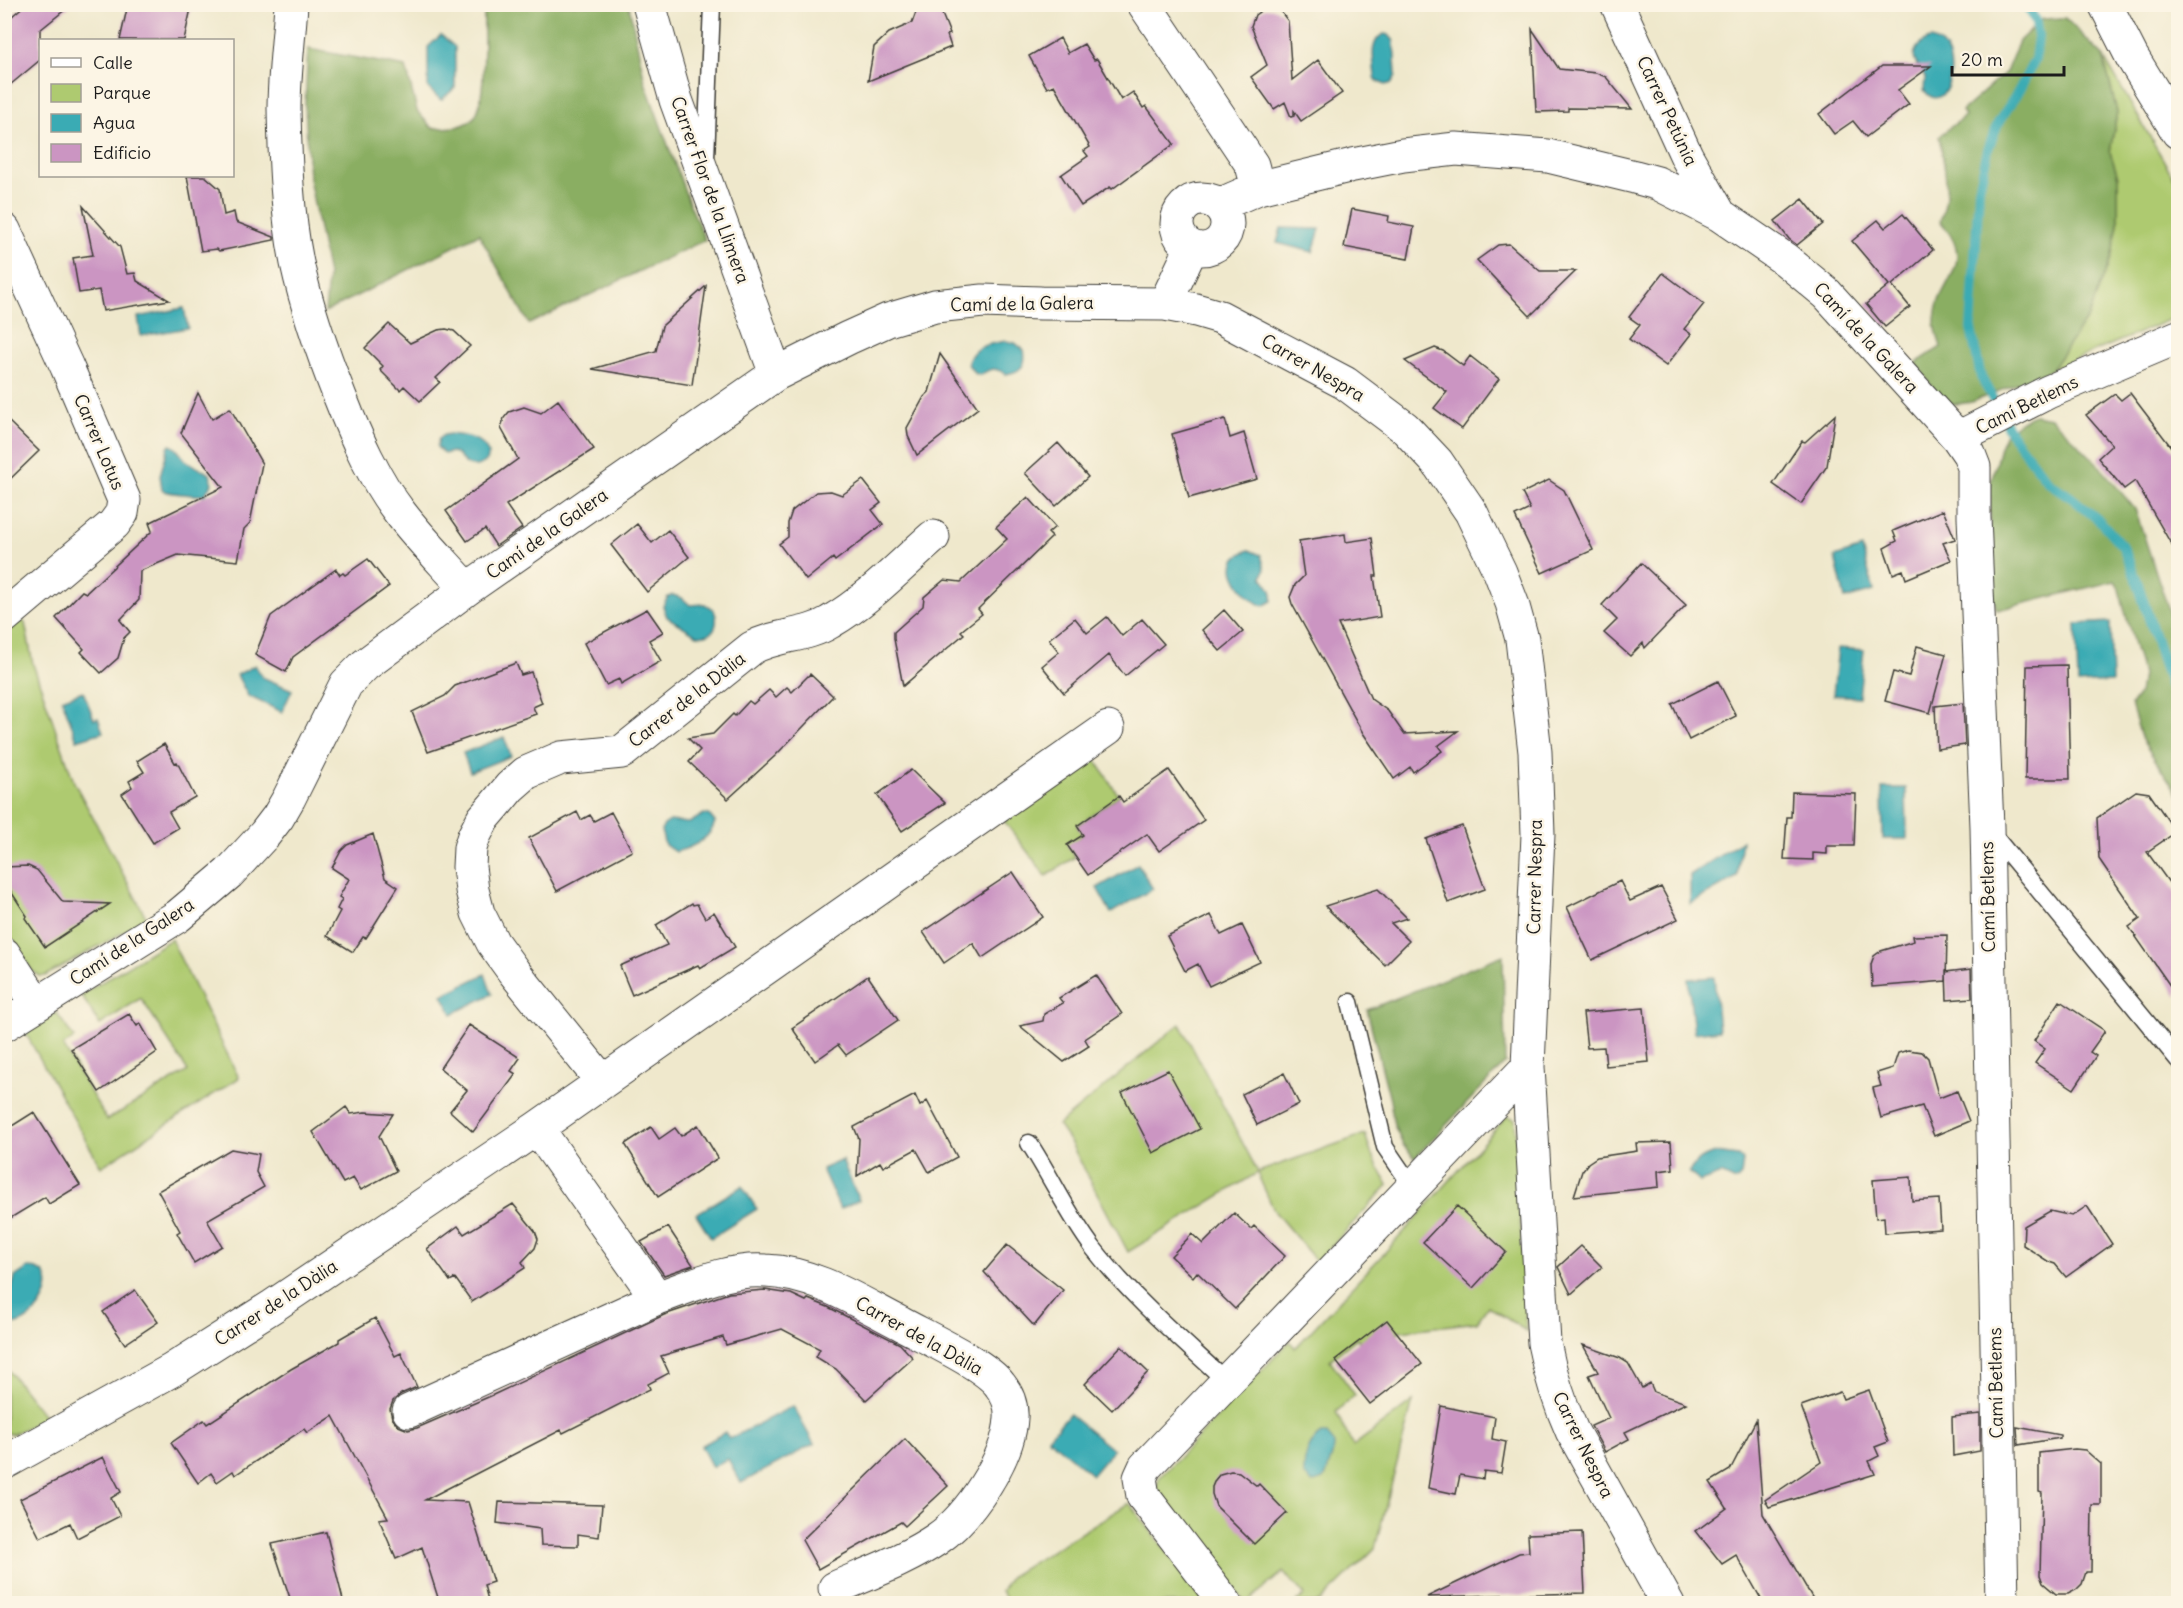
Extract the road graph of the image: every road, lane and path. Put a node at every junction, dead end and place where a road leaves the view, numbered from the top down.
1 (291, 4) edge
2 (649, 4) edge
3 (712, 4) edge
4 (1144, 4) edge
5 (1617, 4) edge
6 (2105, 4) edge
7 (2178, 132) edge
8 (705, 178) junction
9 (1258, 188) junction
10 (1720, 215) junction
11 (4, 230) edge
12 (1166, 304) junction
13 (2178, 337) edge
14 (776, 374) junction
15 (1958, 438) junction
16 (933, 537) dead end
17 (467, 589) junction
18 (4, 617) edge
19 (1108, 728) dead end
20 (1987, 827) junction
21 (4, 954) edge
22 (1350, 1002) dead end
23 (36, 1003) junction
24 (4, 1025) edge
25 (2178, 1060) edge
26 (1528, 1068) junction
27 (603, 1081) junction
28 (537, 1128) junction
29 (1029, 1143) dead end
30 (1413, 1188) junction
31 (657, 1298) junction
32 (1227, 1382) junction
33 (409, 1411) dead end
34 (4, 1463) edge
35 (835, 1588) dead end
36 (1226, 1604) edge
37 (1668, 1604) edge
38 (2002, 1604) edge

1 - 17 street
2 - 8 street, Carrer Flor de la Llimera
3 - 8 lane
4 - 9 street
5 - 10 street, Carrer Petúnia
6 - 7 street
8 - 14 street, Carrer Flor de la Llimera
9 - 10 street, Camí de la Galera
9 - 12 street, Camí de la Galera
10 - 15 street, Camí de la Galera
11 - 18 street, Carrer Lotus
12 - 14 street, Camí de la Galera
12 - 26 street, Carrer Nespra
13 - 15 street, Camí Betlems
14 - 17 street, Camí de la Galera
15 - 20 street, Camí Betlems
16 - 27 street, Carrer de la Dàlia
17 - 23 street, Camí de la Galera
19 - 27 street, Carrer de la Dàlia
20 - 25 lane
20 - 38 street, Camí Betlems
21 - 23 street
22 - 30 lane
23 - 24 street, Camí de la Galera
26 - 30 street
26 - 37 street, Carrer Nespra
27 - 28 street, Carrer de la Dàlia
28 - 31 street
28 - 34 street, Carrer de la Dàlia
29 - 32 lane
30 - 32 street
31 - 33 street, Carrer de la Dàlia
31 - 35 street, Carrer de la Dàlia
32 - 36 street

